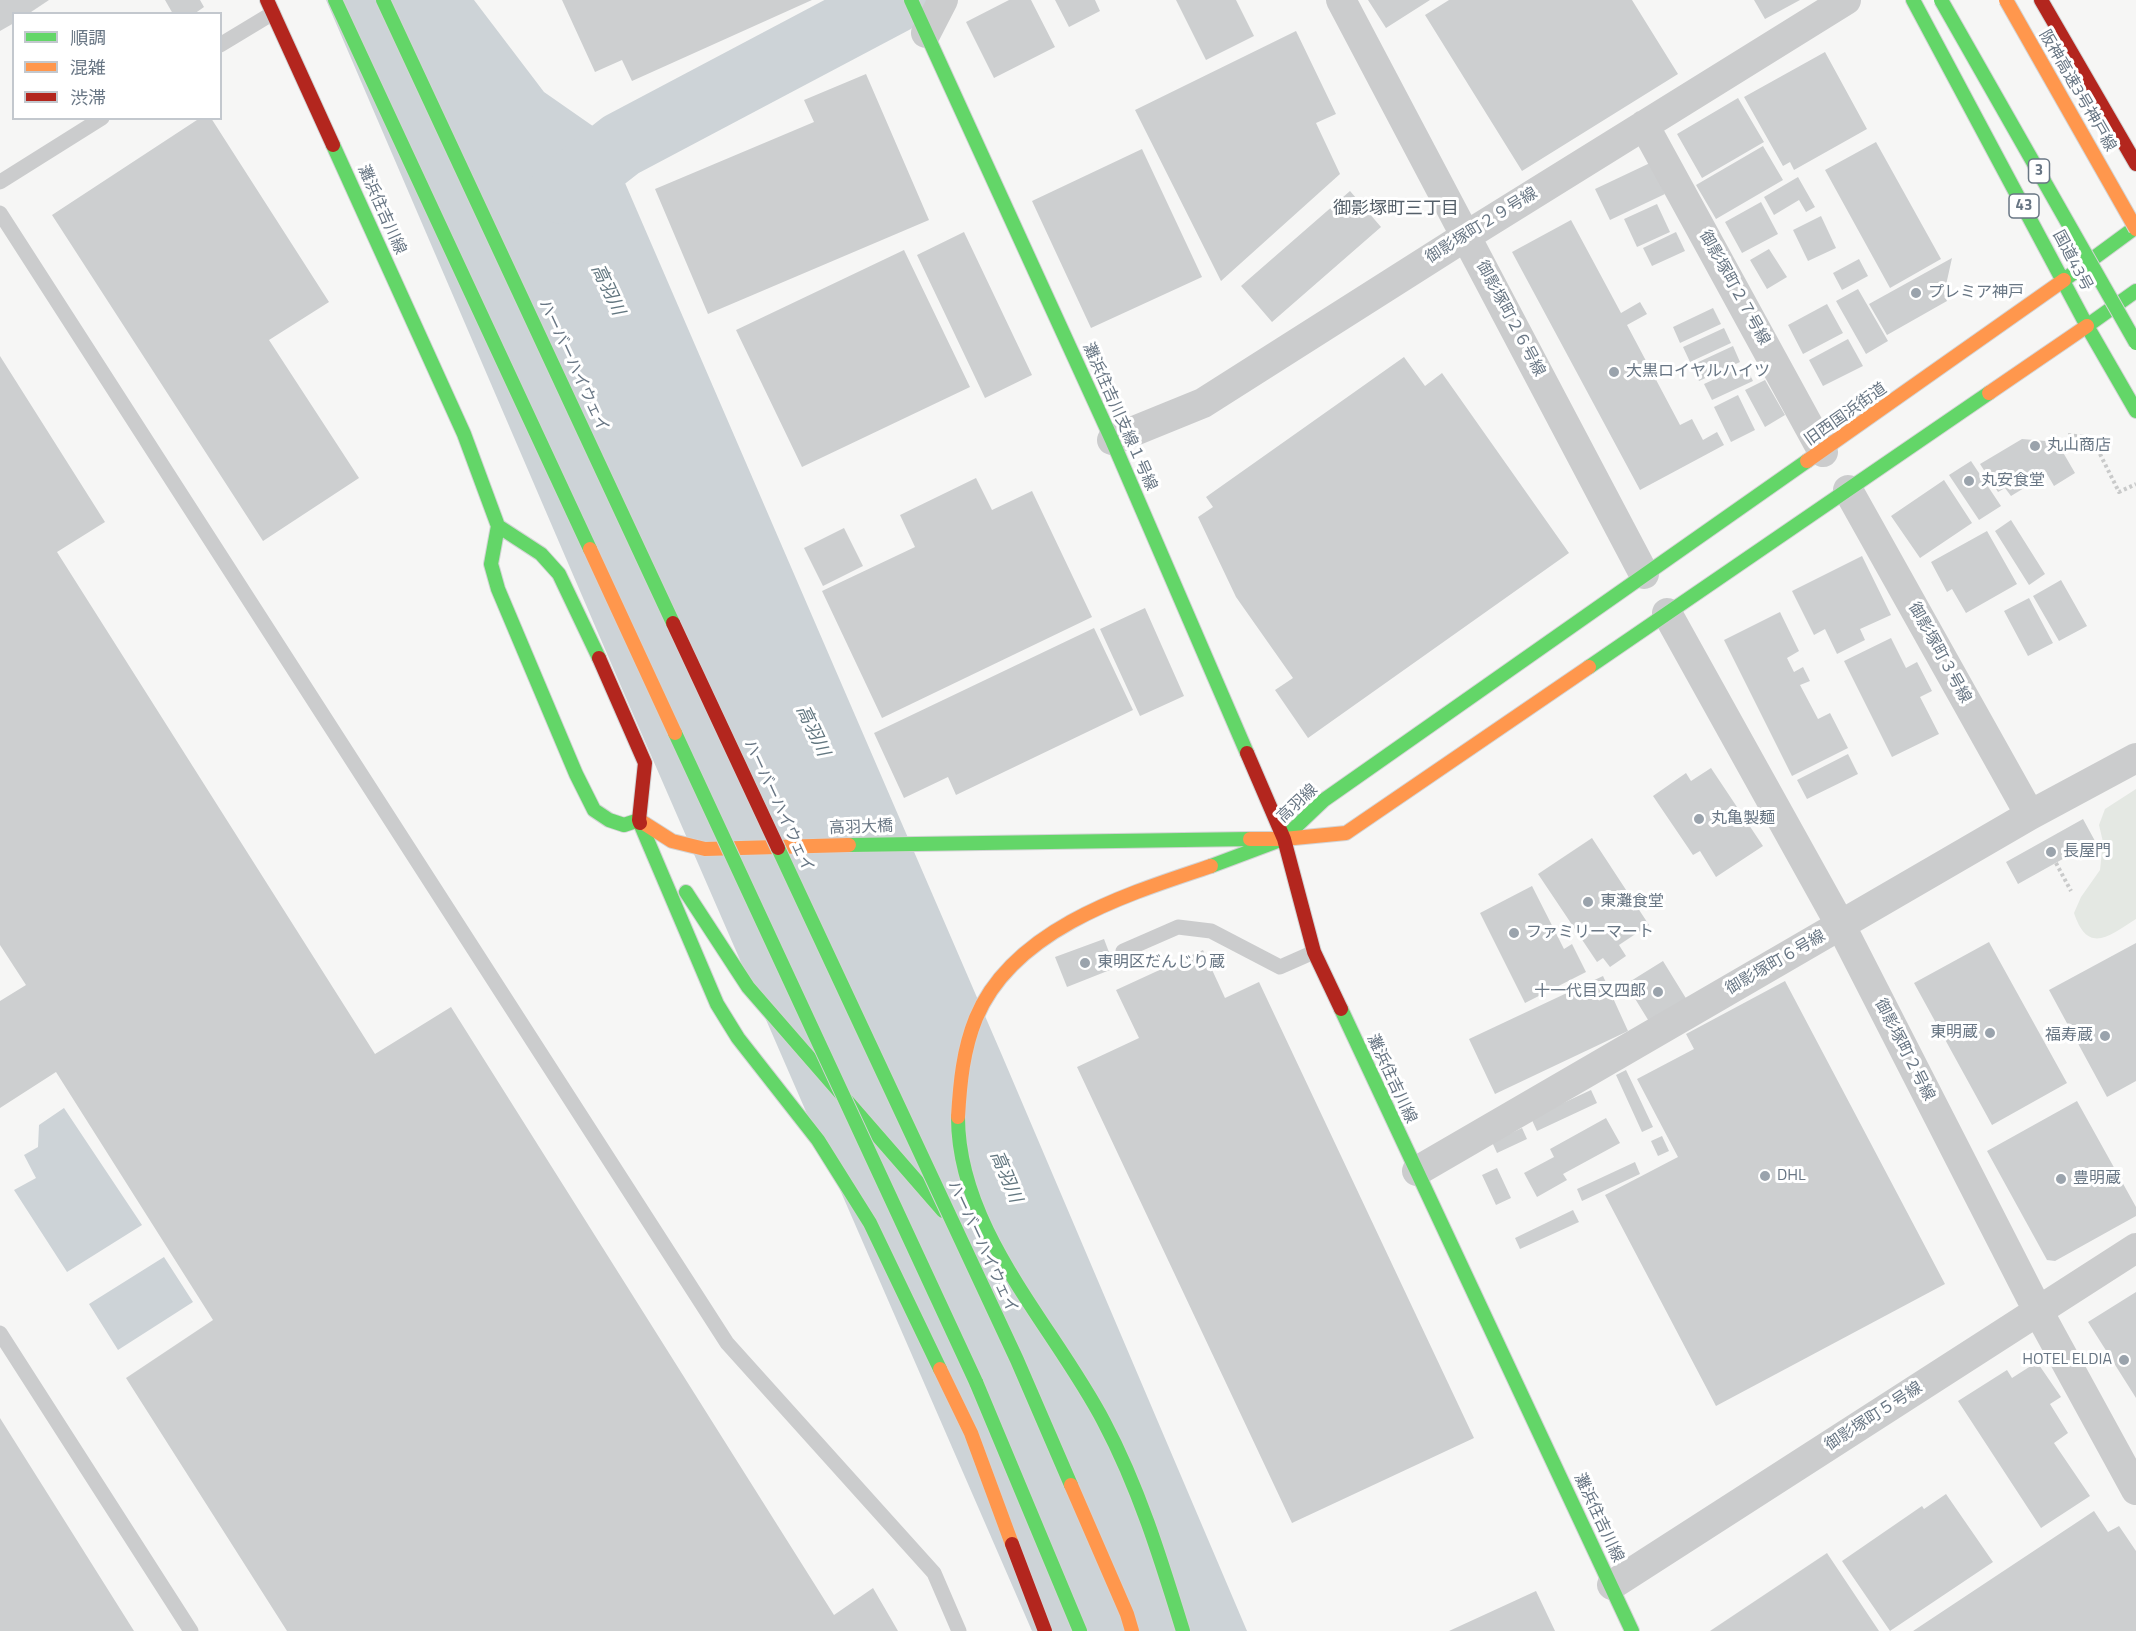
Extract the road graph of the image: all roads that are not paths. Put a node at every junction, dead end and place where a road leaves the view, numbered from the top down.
1 (335, 0) edge
2 (383, 0) edge
3 (1341, 0) edge
4 (1846, 0) edge
5 (1913, 0) edge
6 (1941, 0) edge
7 (2006, 0) edge
8 (2041, 0) edge
9 (270, 6) edge
10 (924, 11) edge
11 (222, 43) edge
12 (99, 120) edge
13 (1644, 125) junction
14 (2136, 164) edge
15 (0, 182) edge
16 (0, 213) edge
17 (2136, 228) edge
18 (1466, 236) junction
19 (2064, 280) junction
20 (2136, 291) edge
21 (2087, 326) junction
22 (2136, 343) edge
23 (2136, 411) edge
24 (1112, 440) junction
25 (1823, 452) junction
26 (1848, 490) junction
27 (498, 526) junction
28 (1644, 574) junction
29 (1667, 613) junction
30 (2136, 758) edge
31 (2030, 815) junction
32 (639, 820) junction
33 (1284, 839) junction
34 (1841, 926) junction
35 (1123, 951) dead end
36 (1314, 952) junction
37 (1417, 1171) junction
38 (2136, 1248) edge
39 (2038, 1311) junction
40 (1045, 1327) junction
41 (0, 1333) edge
42 (2136, 1490) edge
43 (1612, 1586) junction
44 (191, 1631) edge
45 (959, 1631) edge
46 (1045, 1631) edge
47 (1080, 1631) edge
48 (1132, 1631) edge
49 (1183, 1631) edge
50 (1632, 1631) edge

1 - 47 main road, bridge
2 - 48 main road, ハーバーハイウェイ, bridge
3 - 18 street, 御影塚町２６号線
4 - 13 street, 御影塚町２９号線
5 - 19 main road, 国道43号 / 43
6 - 22 main road, 3, bridge
7 - 17 main road, 阪神高速3号神戸線, bridge
8 - 14 main road
9 - 11 lane
9 - 27 main road, 灘浜住吉川線
10 - 24 main road, 灘浜住吉川支線１号線
12 - 15 lane
13 - 18 street, 御影塚町２９号線
13 - 25 street, 御影塚町２７号線
16 - 45 lane
17 - 19 main road, 旧西国浜街道
18 - 24 street, 御影塚町２９号線
18 - 28 street, 御影塚町２６号線
19 - 21 main road, 国道43号 / 43
19 - 25 main road, 旧西国浜街道
20 - 21 main road
21 - 23 main road, 国道43号 / 43
21 - 26 main road
24 - 33 main road, 灘浜住吉川支線１号線
25 - 28 main road, 旧西国浜街道
26 - 29 main road
26 - 31 street, 御影塚町３号線
27 - 32 main road
27 - 32 main road
28 - 33 main road, 高羽線
29 - 33 main road, 高羽線
29 - 34 street, 御影塚町２号線
30 - 31 street, 御影塚町６号線
31 - 34 street, 御影塚町６号線
32 - 33 main road, 高羽大橋, bridge
32 - 40 main road, bridge
32 - 46 main road
33 - 36 main road, 灘浜住吉川線
33 - 40 main road
34 - 37 street, 御影塚町６号線
34 - 39 street, 御影塚町２号線
35 - 36 lane
36 - 37 main road, 灘浜住吉川線
37 - 43 main road, 灘浜住吉川線
38 - 39 street, 御影塚町５号線
39 - 42 street, 御影塚町２号線
39 - 43 street, 御影塚町５号線
40 - 49 main road
41 - 44 lane
43 - 50 main road, 灘浜住吉川線

